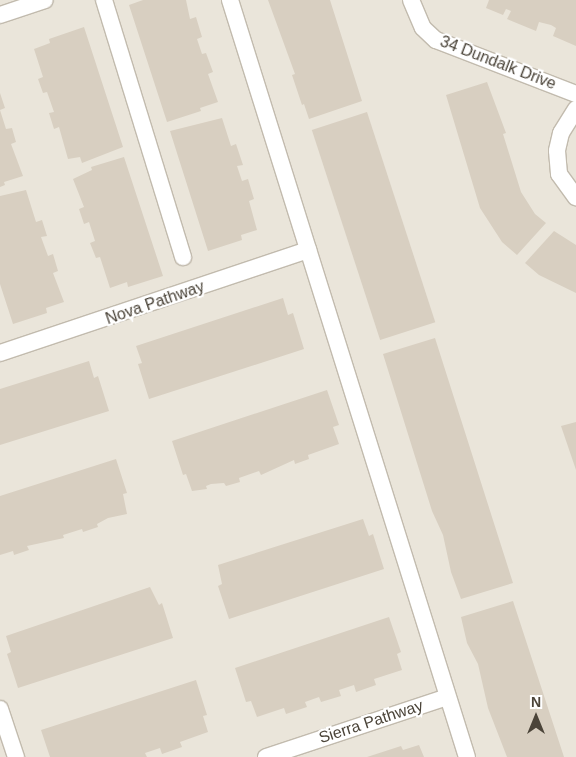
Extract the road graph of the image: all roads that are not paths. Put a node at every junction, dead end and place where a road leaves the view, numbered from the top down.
1 (45, 0) edge
2 (104, 0) edge
3 (230, 0) edge
4 (411, 0) edge
5 (0, 14) edge
6 (576, 94) edge
7 (576, 109) edge
8 (576, 197) edge
9 (308, 250) junction
10 (183, 257) dead end
11 (0, 353) edge
12 (448, 697) junction
13 (0, 709) edge
14 (16, 757) edge
15 (266, 757) edge
16 (467, 757) edge

1 - 5 lane
2 - 10 lane
3 - 9 lane
4 - 6 lane, 34 Dundalk Drive
7 - 8 lane
9 - 11 lane, Nova Pathway
9 - 12 lane
12 - 15 lane, Sierra Pathway
12 - 16 lane
13 - 14 lane

